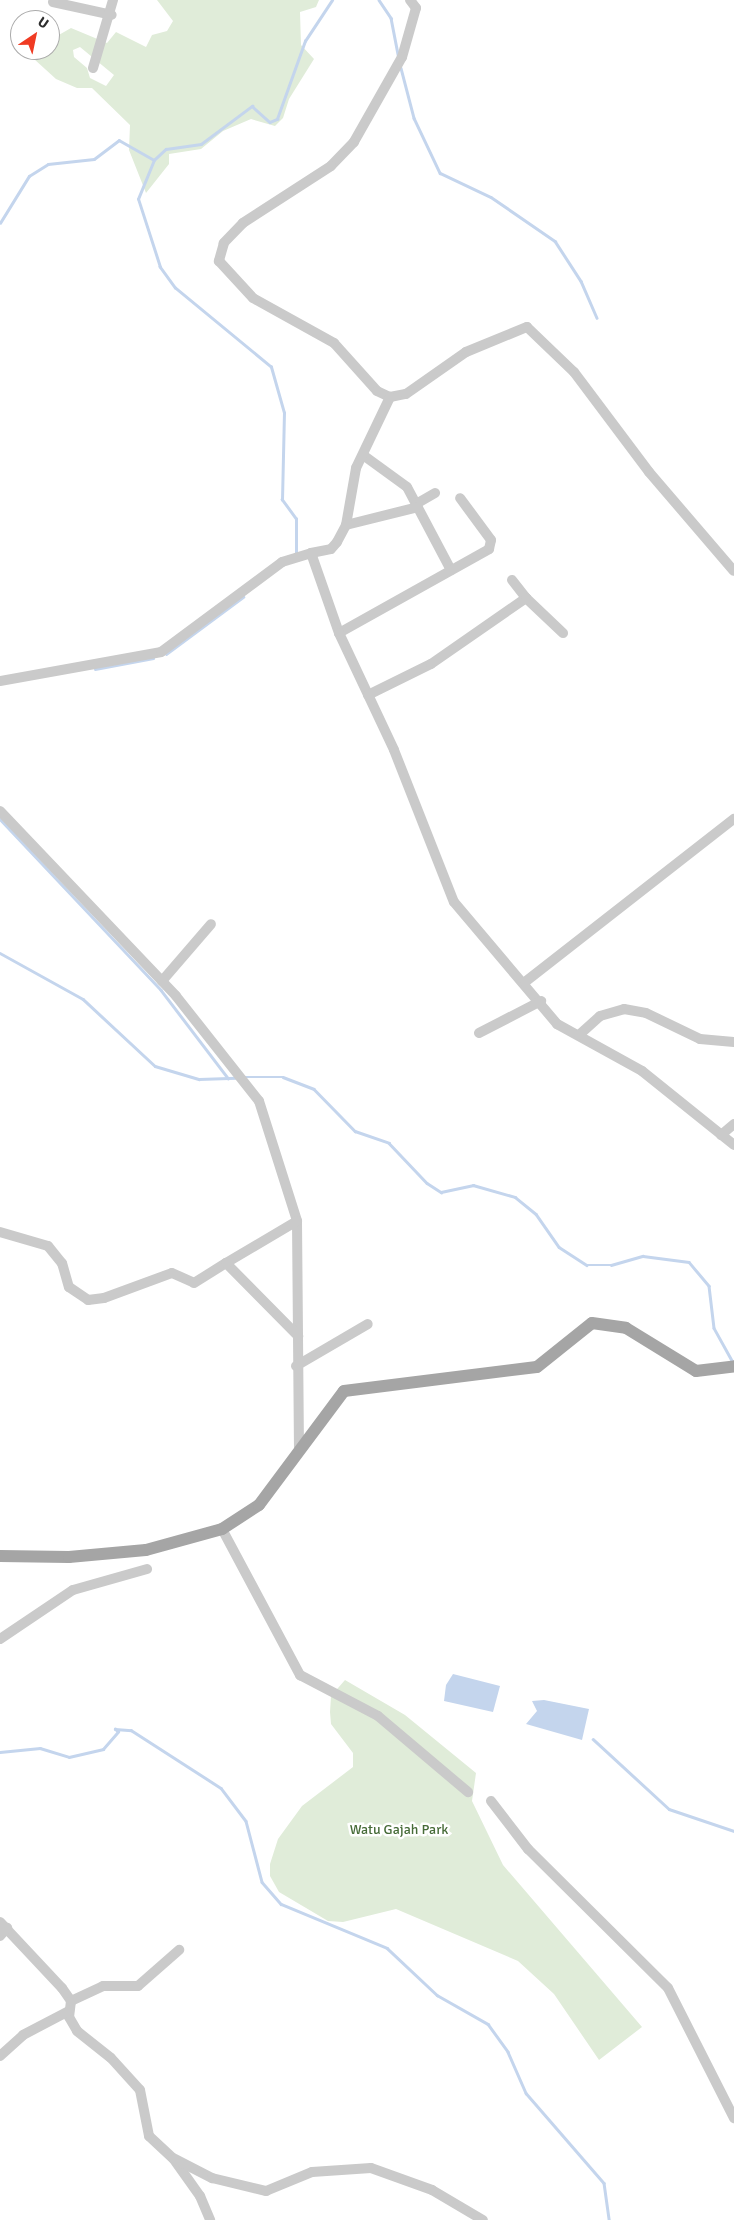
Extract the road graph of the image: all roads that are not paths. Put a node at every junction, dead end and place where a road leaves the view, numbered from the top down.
1 (113, 0) edge
2 (410, 0) edge
3 (53, 2) dead end
4 (112, 15) junction
5 (93, 68) dead end
6 (390, 397) junction
7 (363, 455) junction
8 (435, 494) dead end
9 (460, 498) dead end
10 (417, 505) junction
11 (346, 525) junction
12 (311, 553) junction
13 (451, 570) junction
14 (734, 571) edge
15 (512, 580) dead end
16 (526, 598) junction
17 (339, 633) junction
18 (563, 633) dead end
19 (0, 681) edge
20 (368, 695) junction
21 (0, 811) edge
22 (734, 819) edge
23 (211, 924) dead end
24 (162, 981) junction
25 (525, 982) junction
26 (541, 1001) junction
27 (479, 1033) dead end
28 (579, 1035) junction
29 (734, 1042) edge
30 (734, 1124) edge
31 (721, 1135) junction
32 (734, 1145) edge
33 (297, 1221) junction
34 (0, 1232) edge
35 (226, 1263) junction
36 (368, 1324) dead end
37 (298, 1336) junction
38 (296, 1366) junction
39 (730, 1368) edge
40 (299, 1450) junction
41 (222, 1529) junction
42 (0, 1556) edge
43 (148, 1569) dead end
44 (0, 1639) edge
45 (468, 1792) dead end
46 (492, 1801) dead end
47 (2, 1929) edge
48 (179, 1950) dead end
49 (70, 2006) junction
50 (0, 2056) edge
51 (734, 2118) edge
52 (173, 2158) junction
53 (210, 2220) edge
54 (483, 2220) edge

1 - 4 street
2 - 6 street
3 - 4 street
4 - 5 street
6 - 7 street
6 - 14 street
7 - 10 street
7 - 11 street
8 - 10 street
9 - 13 street
10 - 11 street
10 - 13 street
11 - 12 street
12 - 17 street
12 - 19 street
13 - 17 street
15 - 16 street
16 - 18 street
16 - 20 street
17 - 20 street
20 - 25 street
21 - 24 street
22 - 25 street
23 - 24 street
24 - 33 street
25 - 26 street
26 - 27 street
26 - 28 street
28 - 29 street
28 - 31 street
30 - 31 street
31 - 32 street
33 - 35 street
33 - 37 street
34 - 35 street
35 - 37 street
36 - 38 street
37 - 38 street
38 - 40 street
39 - 40 main road
40 - 41 main road
41 - 42 main road
41 - 45 street
43 - 44 street
46 - 51 street
47 - 49 street
48 - 49 street
49 - 50 street
49 - 52 street
52 - 53 street
52 - 54 street

